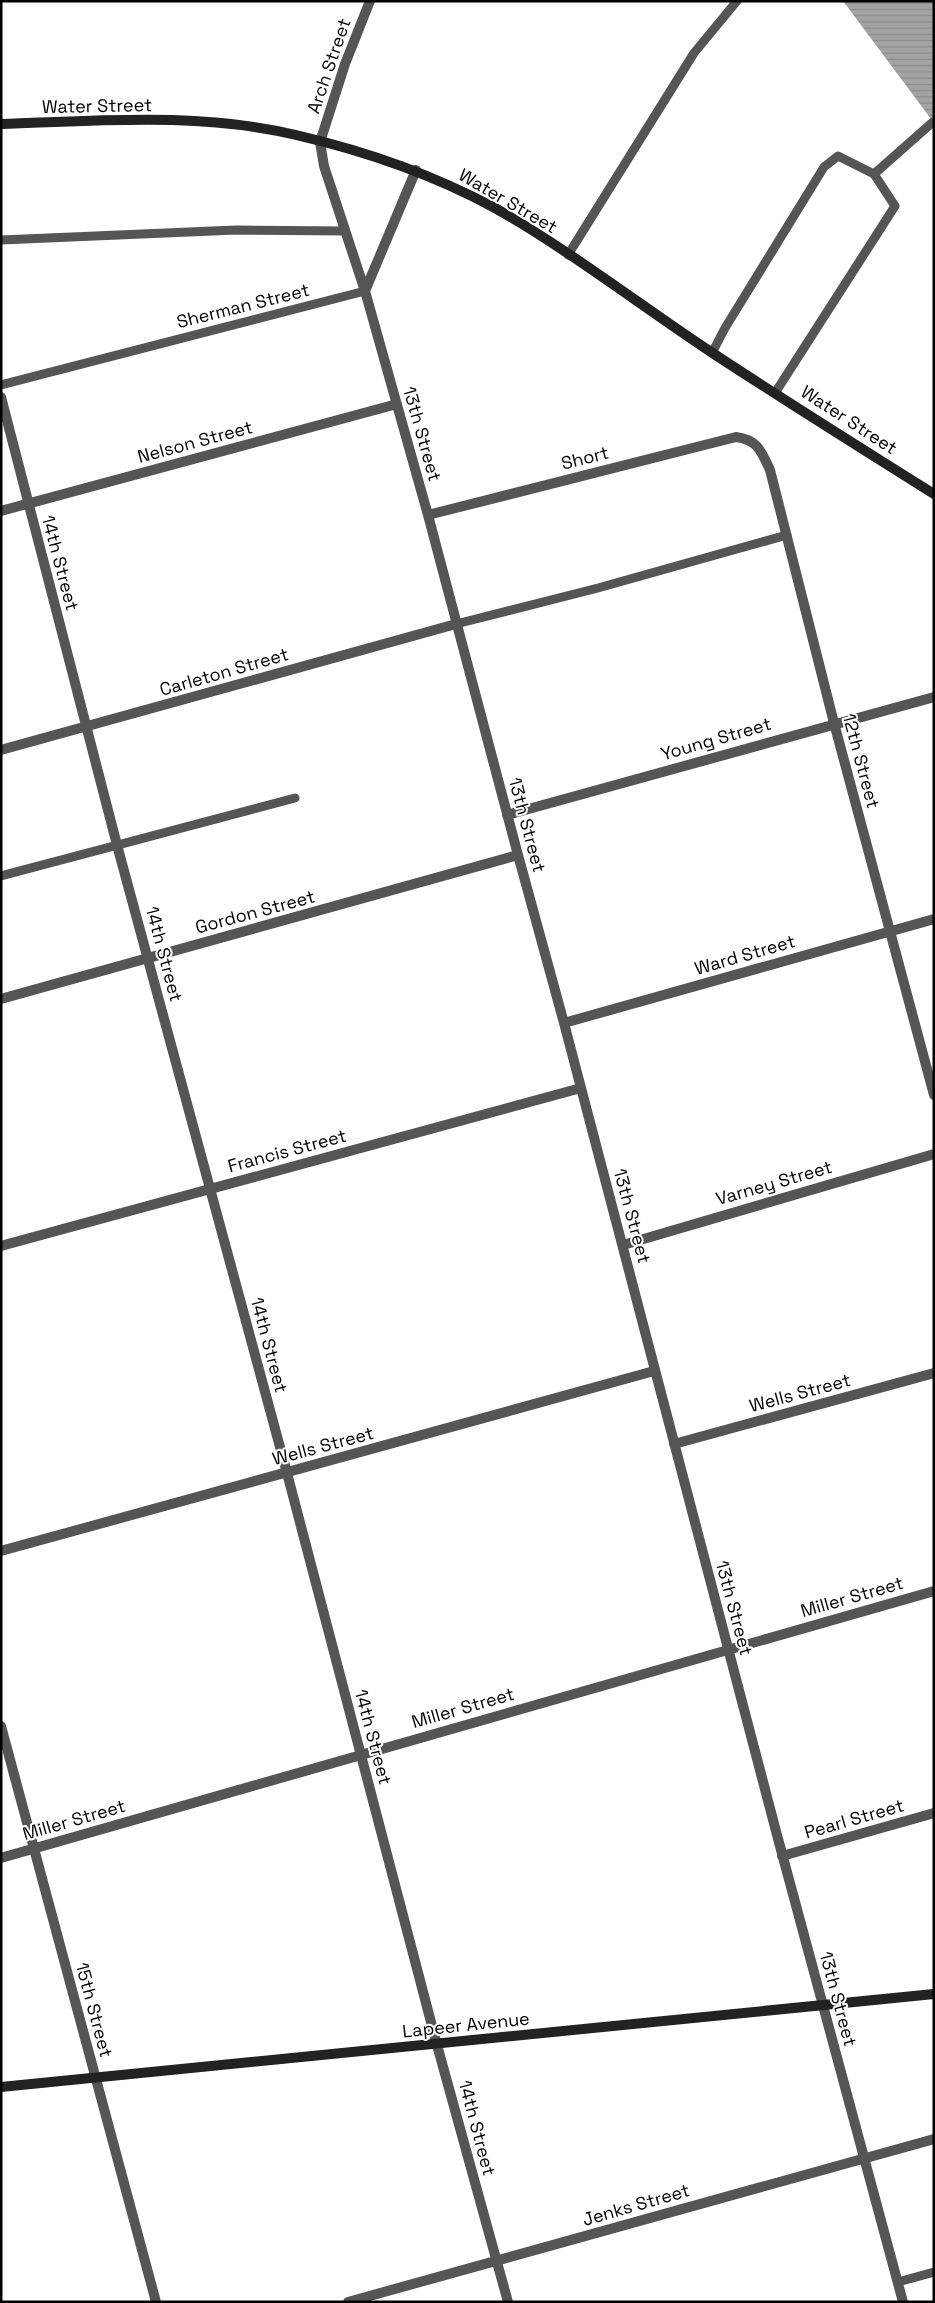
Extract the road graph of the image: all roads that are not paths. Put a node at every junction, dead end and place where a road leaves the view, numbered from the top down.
1 (370, 1) edge
2 (737, 1) edge
3 (933, 122) edge
4 (1, 124) edge
5 (320, 142) junction
6 (416, 170) junction
7 (874, 174) junction
8 (345, 231) junction
9 (1, 240) edge
10 (568, 256) junction
11 (365, 291) junction
12 (712, 353) junction
13 (1, 384) edge
14 (775, 392) junction
15 (1, 396) edge
16 (396, 404) junction
17 (750, 439) joint
18 (934, 494) edge
19 (28, 504) junction
20 (1, 512) edge
21 (428, 514) junction
22 (787, 535) junction
23 (456, 624) junction
24 (934, 697) edge
25 (834, 724) junction
26 (86, 727) junction
27 (1, 750) edge
28 (295, 798) dead end
29 (507, 814) junction
30 (117, 845) junction
31 (518, 855) junction
32 (1, 876) edge
33 (934, 919) edge
34 (890, 931) junction
35 (148, 958) junction
36 (1, 999) edge
37 (564, 1022) junction
38 (581, 1088) junction
39 (934, 1095) edge
40 (934, 1154) edge
41 (209, 1189) junction
42 (623, 1245) junction
43 (1, 1246) edge
44 (654, 1371) junction
45 (934, 1373) edge
46 (674, 1444) junction
47 (287, 1473) junction
48 (1, 1551) edge
49 (934, 1591) edge
50 (728, 1649) junction
51 (1, 1726) edge
52 (361, 1754) junction
53 (934, 1813) edge
54 (34, 1848) junction
55 (782, 1856) junction
56 (1, 1858) edge
57 (934, 1994) edge
58 (823, 2005) junction
59 (437, 2045) junction
60 (95, 2077) junction
61 (1, 2087) edge
62 (934, 2139) edge
63 (865, 2158) junction
64 (496, 2260) junction
65 (934, 2272) edge
66 (898, 2282) junction
67 (156, 2302) edge
68 (348, 2302) edge
69 (508, 2302) edge
70 (903, 2302) edge

1 - 5 street, Arch Street
2 - 10 lane
3 - 7 lane
4 - 5 street, Water Street
5 - 6 street, Water Street
5 - 8 street, 13th Street
6 - 10 street, Water Street
6 - 11 street
7 - 12 lane
7 - 14 lane
8 - 9 lane
8 - 11 street, 13th Street
10 - 12 street, Water Street
11 - 13 lane, Sherman Street
11 - 16 street, 13th Street
12 - 14 street, Water Street
14 - 18 street, Water Street
15 - 19 street, 14th Street
16 - 19 street, Nelson Street
16 - 21 street, 13th Street
17 - 21 street, Short
17 - 22 street, 12th Street
19 - 20 street, Nelson Street
19 - 26 street, 14th Street
21 - 23 street, 13th Street
22 - 23 lane
22 - 25 street, 12th Street
23 - 26 street, Carleton Street
23 - 29 street, 13th Street
24 - 25 street, Young Street
25 - 29 street, Young Street
25 - 34 street, 12th Street
26 - 27 street, Carleton Street
26 - 30 street, 14th Street
28 - 30 lane
29 - 31 street, 13th Street
30 - 32 lane
30 - 35 street, 14th Street
31 - 35 street, Gordon Street
31 - 37 street, 13th Street
33 - 34 street, Ward Street
34 - 37 street, Ward Street
34 - 39 street, 12th Street
35 - 36 street, Gordon Street
35 - 41 street, 14th Street
37 - 38 street, 13th Street
38 - 41 street, Francis Street
38 - 42 street, 13th Street
40 - 42 street, Varney Street
41 - 43 street, Francis Street
41 - 47 street, 14th Street
42 - 44 street, 13th Street
44 - 46 street, 13th Street
44 - 47 street, Wells Street
45 - 46 street, Wells Street
46 - 50 street, 13th Street
47 - 48 street, Wells Street
47 - 52 street, 14th Street
49 - 50 street, Miller Street
50 - 52 street, Miller Street
50 - 55 street, 13th Street
51 - 54 street, 15th Street
52 - 54 street, Miller Street
52 - 59 street, 14th Street
53 - 55 street, Pearl Street
54 - 56 street, Miller Street
54 - 60 street, 15th Street
55 - 58 street, 13th Street
57 - 58 street, Lapeer Avenue
58 - 59 street, Lapeer Avenue
58 - 63 street, 13th Street
59 - 60 street, Lapeer Avenue
59 - 64 street, 14th Street
60 - 61 street, Lapeer Avenue
60 - 67 street, 15th Street
62 - 63 street, Jenks Street
63 - 64 street, Jenks Street
63 - 66 street, 13th Street
64 - 68 street, Jenks Street
64 - 69 street, 14th Street
65 - 66 lane
66 - 70 street, 13th Street

